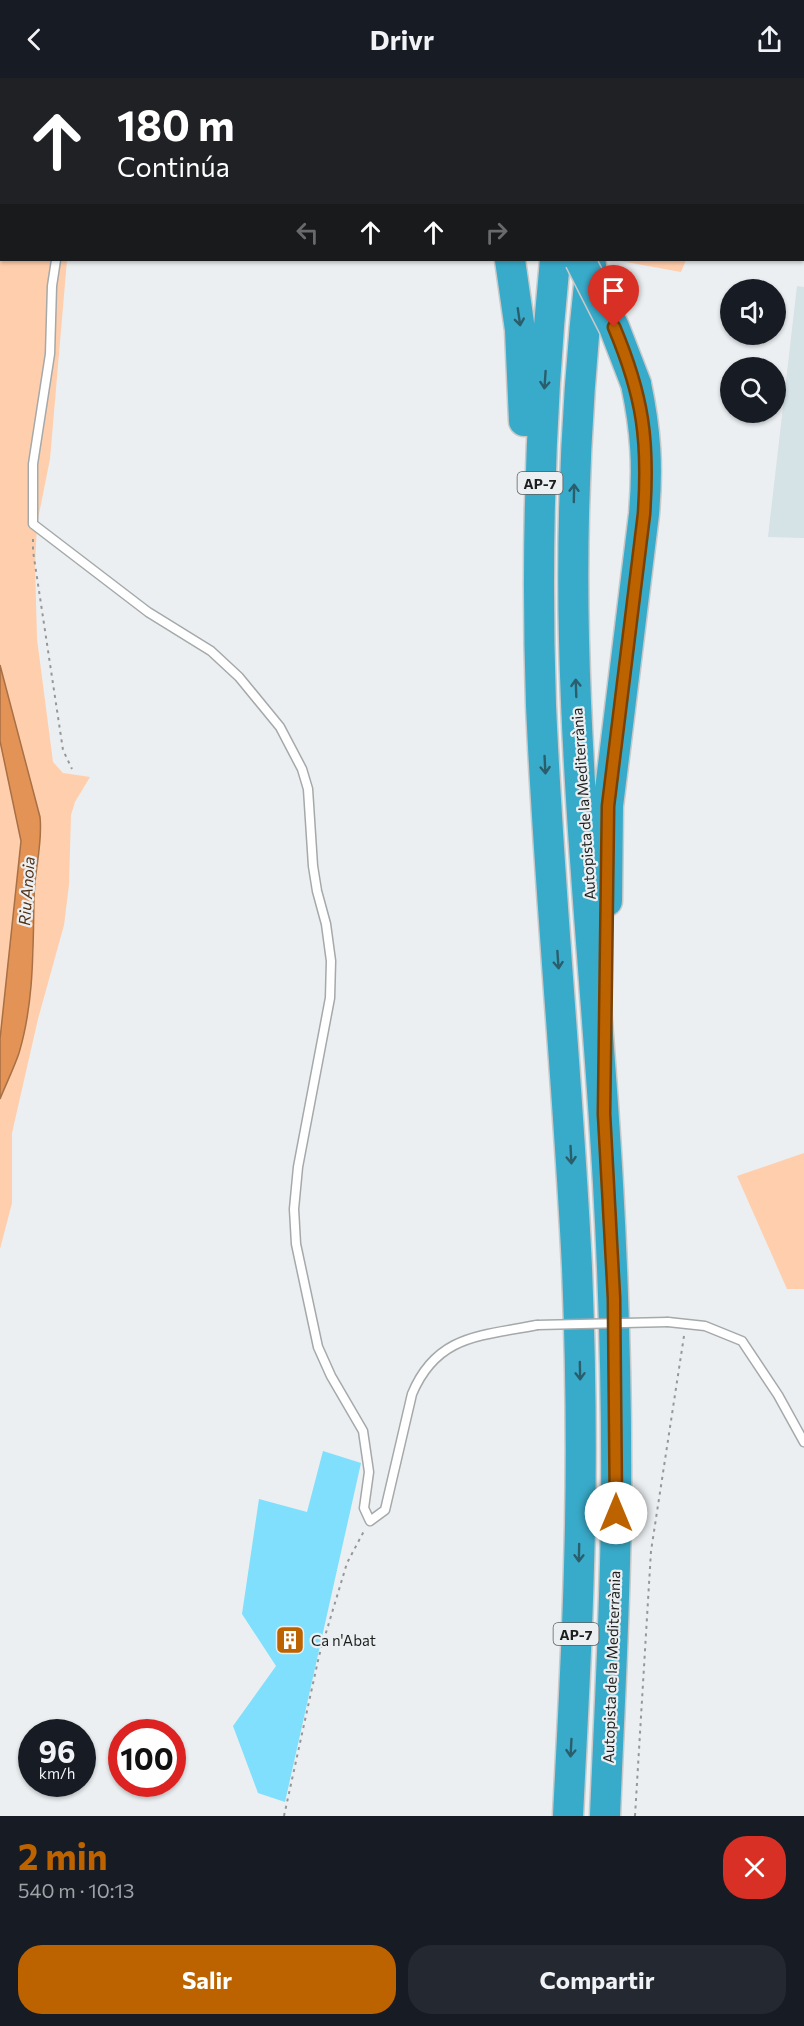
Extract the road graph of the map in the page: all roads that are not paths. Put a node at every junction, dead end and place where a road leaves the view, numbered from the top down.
1 (56, 261) edge
2 (510, 261) edge
3 (555, 261) edge
4 (581, 261) edge
5 (592, 261) edge
6 (541, 707) junction
7 (604, 1114) junction
8 (804, 1442) edge
9 (568, 1816) edge
10 (605, 1816) edge

1 - 8 lane, bridge
2 -> 6 highway
3 -> 6 highway, AP-7
4 - 7 highway, bridge
7 -> 5 highway, Autopista de la Mediterrània / AP-7
6 -> 9 highway, AP-7
7 - 10 highway, Autopista de la Mediterrània / AP-7

